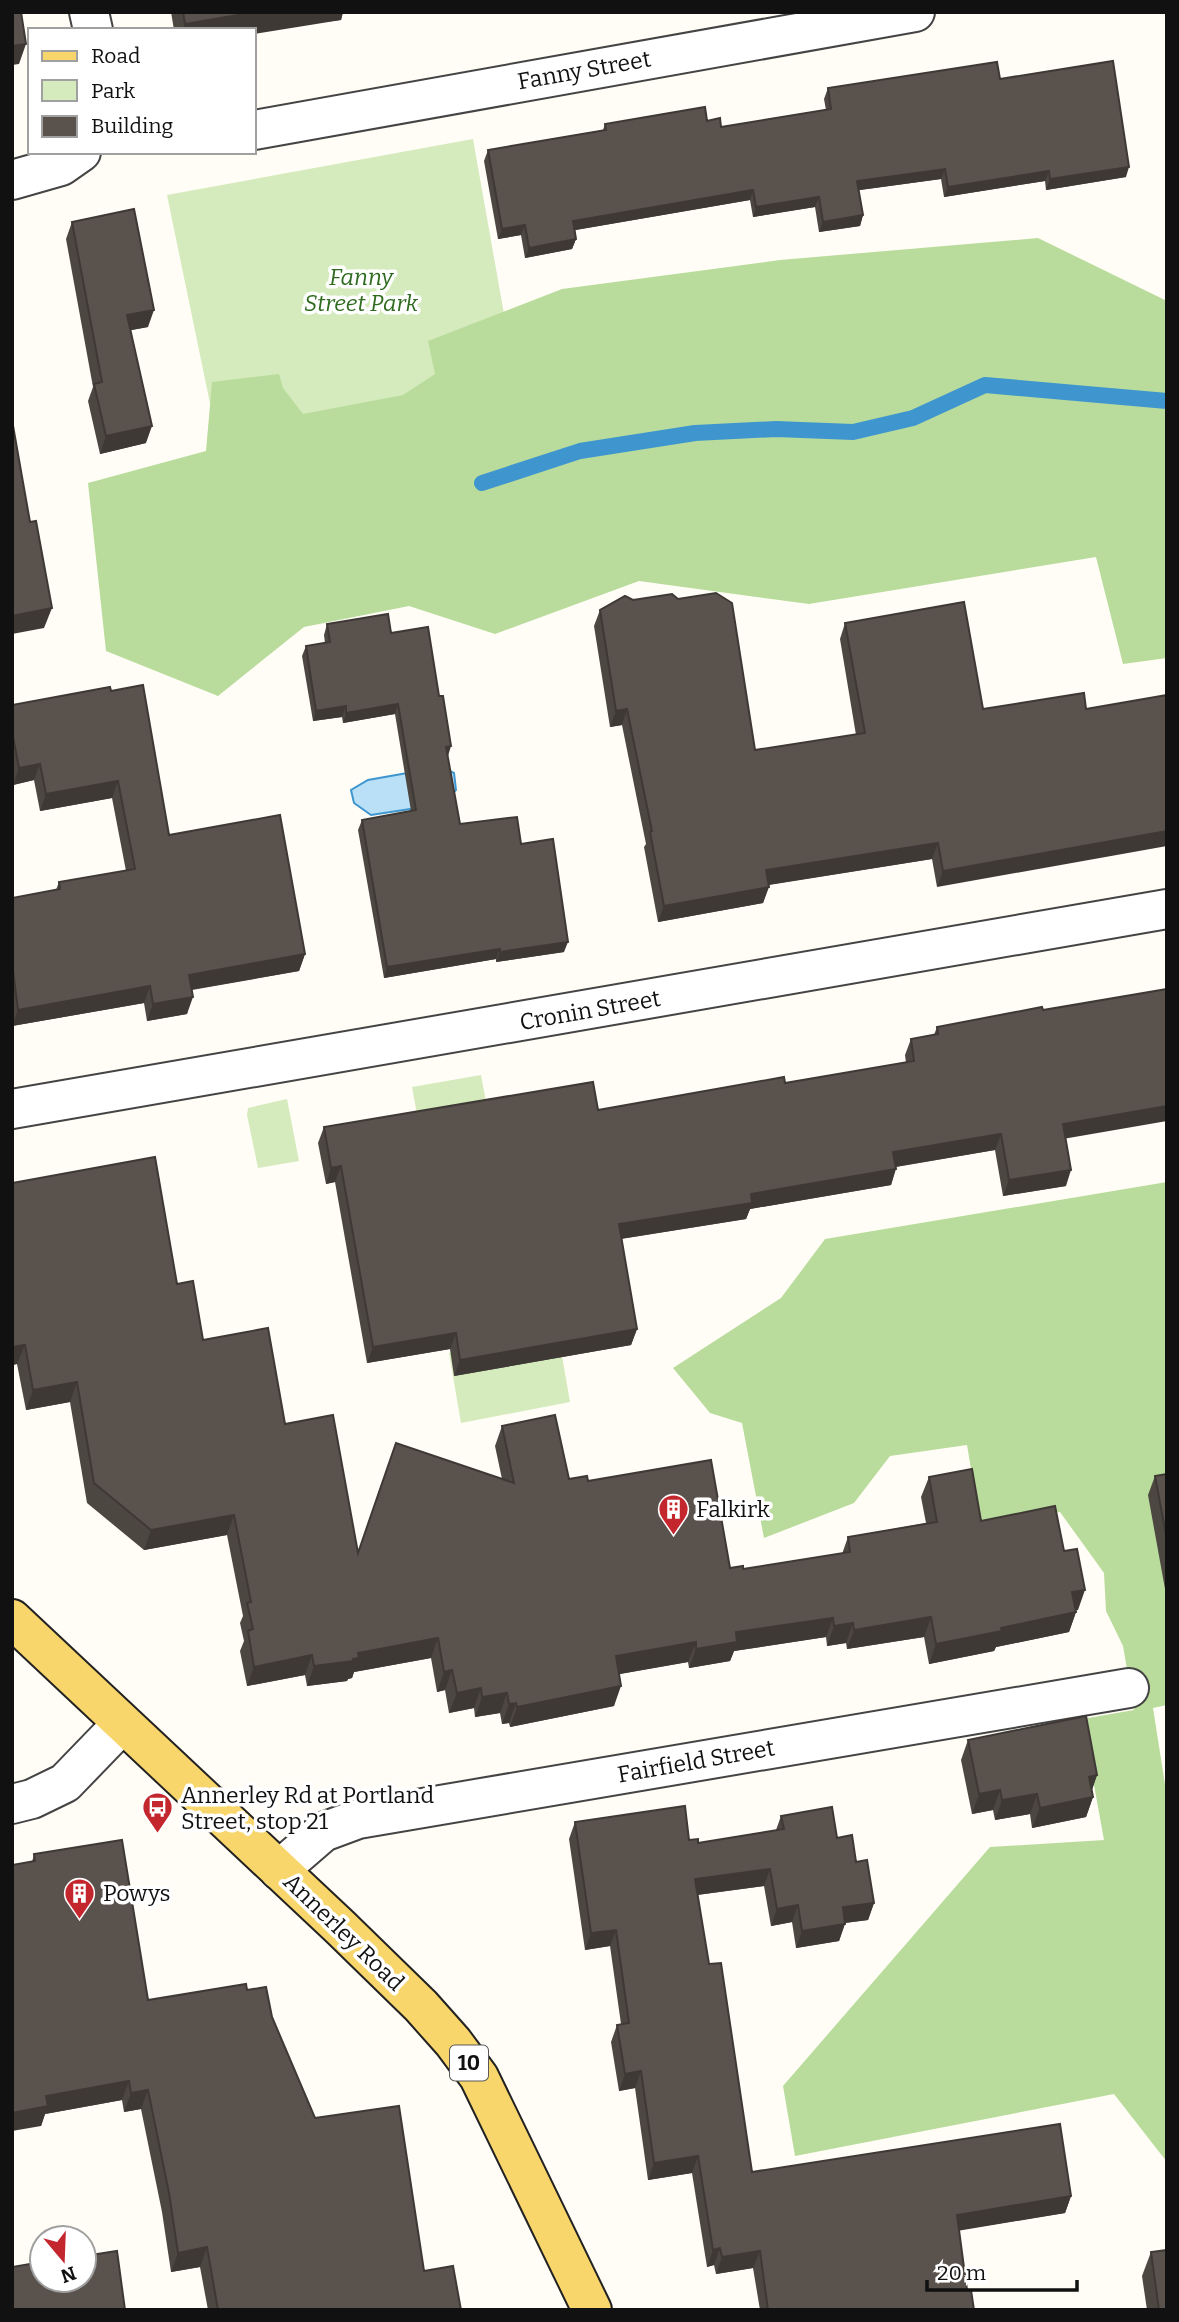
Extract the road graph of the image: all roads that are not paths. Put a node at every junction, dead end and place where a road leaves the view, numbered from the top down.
1 (915, 12) edge
2 (256, 130) edge
3 (78, 154) edge
4 (12, 180) edge
5 (1167, 909) edge
6 (12, 1109) edge
7 (12, 1619) edge
8 (1129, 1688) dead end
9 (122, 1724) junction
10 (12, 1804) edge
11 (279, 1870) junction
12 (592, 2310) edge

1 - 2 street, Fanny Street
3 - 4 street
5 - 6 street, Cronin Street
7 - 9 main road, Annerley Road / 10
8 - 11 street, Fairfield Street
9 - 10 street
9 - 11 main road, Annerley Road / 10
11 - 12 main road, Annerley Road / 10

